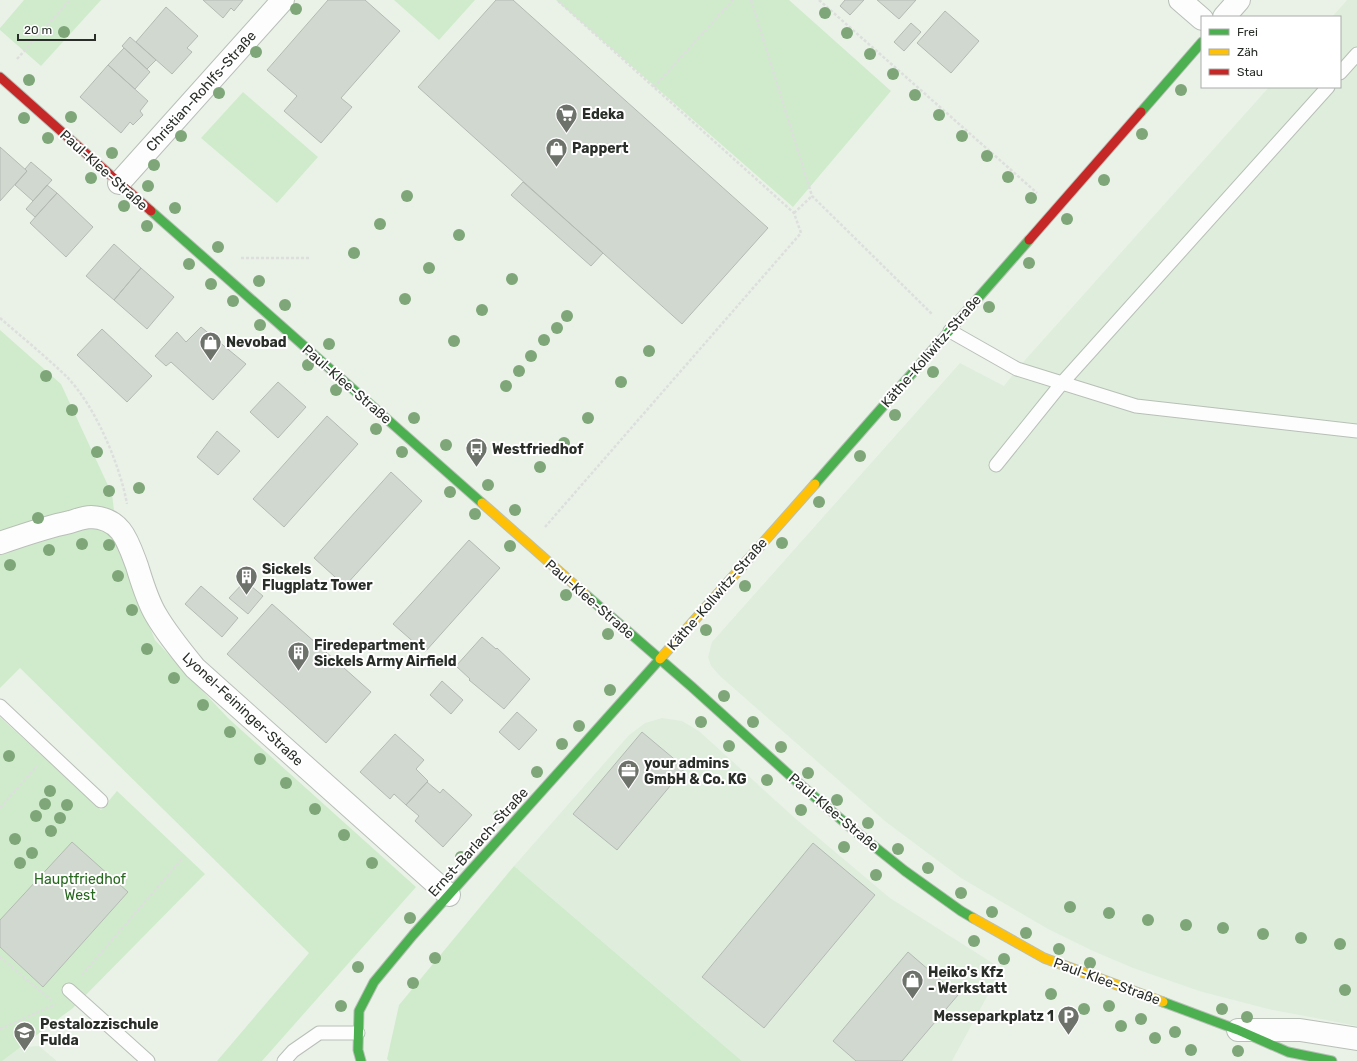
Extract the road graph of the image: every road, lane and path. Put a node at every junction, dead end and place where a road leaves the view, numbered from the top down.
1 (70, 0) edge
2 (283, 0) edge
3 (557, 0) edge
4 (733, 0) edge
5 (751, 0) edge
6 (819, 0) edge
7 (1180, 0) edge
8 (1239, 0) edge
9 (1225, 16) edge
10 (1201, 18) edge
11 (1201, 43) edge
12 (1357, 54) edge
13 (16, 60) dead end
14 (1341, 72) edge
15 (0, 77) edge
16 (654, 87) junction
17 (1327, 88) edge
18 (119, 183) junction
19 (812, 196) junction
20 (1056, 210) junction
21 (794, 213) junction
22 (239, 258) dead end
23 (310, 258) dead end
24 (0, 318) edge
25 (950, 331) junction
26 (1062, 383) junction
27 (1357, 431) edge
28 (996, 465) dead end
29 (122, 531) junction
30 (542, 531) dead end
31 (0, 543) edge
32 (660, 660) junction
33 (0, 706) edge
34 (48, 752) junction
35 (101, 801) dead end
36 (0, 808) edge
37 (182, 859) dead end
38 (449, 895) junction
39 (0, 957) edge
40 (69, 990) junction
41 (56, 1004) junction
42 (0, 1029) edge
43 (1238, 1030) junction
44 (358, 1033) junction
45 (1357, 1039) edge
46 (148, 1061) edge
47 (284, 1061) edge
48 (361, 1061) edge
49 (1332, 1061) edge

1 - 13 path
2 - 18 street, Christian-Rohlfs-Straße
3 - 16 path
4 - 16 path
5 - 19 path
6 - 20 path
7 - 10 street
8 - 9 street
11 - 20 street, Käthe-Kollwitz-Straße
12 - 14 lane
15 - 18 street, Paul-Klee-Straße
16 - 21 path
17 - 26 lane
18 - 32 street, Paul-Klee-Straße
19 - 21 path
19 - 25 path
20 - 25 street, Käthe-Kollwitz-Straße
21 - 30 path
22 - 23 path
24 - 29 path
25 - 26 lane
25 - 32 street, Käthe-Kollwitz-Straße
26 - 27 lane
26 - 28 lane
29 - 31 street, Lyonel-Feininger-Straße
29 - 38 street, Lyonel-Feininger-Straße
32 - 38 street, Ernst-Barlach-Straße
32 - 43 street, Paul-Klee-Straße
33 - 34 lane
34 - 35 lane
34 - 36 path
37 - 40 path
38 - 44 street, Ernst-Barlach-Straße
39 - 41 path
40 - 41 path
40 - 46 lane
41 - 42 path
43 - 45 street, Paul-Klee-Straße
43 - 49 street, Paul-Klee-Straße
44 - 47 lane
44 - 48 street, Ernst-Barlach-Straße

